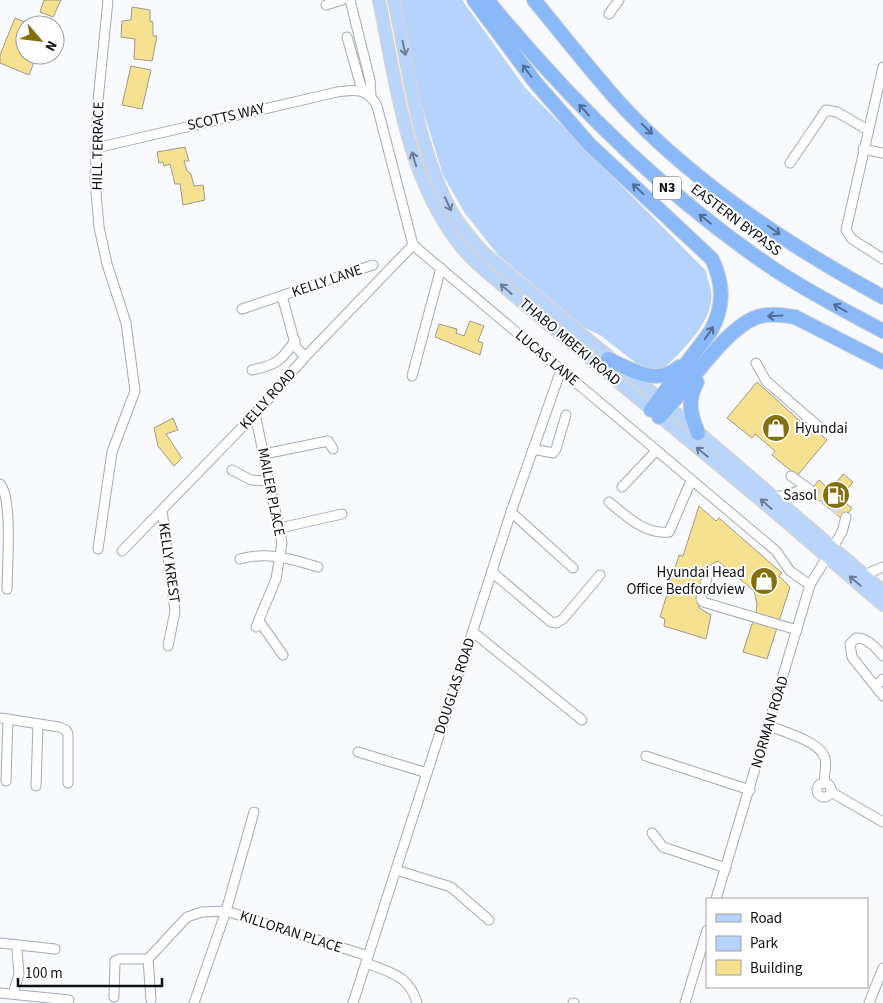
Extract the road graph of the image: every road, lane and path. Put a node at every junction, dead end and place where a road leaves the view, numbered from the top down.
1 (108, 0) edge
2 (342, 0) edge
3 (350, 0) edge
4 (379, 0) edge
5 (394, 0) edge
6 (474, 0) edge
7 (487, 0) edge
8 (534, 0) edge
9 (618, 0) edge
10 (326, 5) dead end
11 (609, 14) dead end
12 (347, 37) dead end
13 (883, 67) edge
14 (358, 89) junction
15 (371, 96) junction
16 (868, 130) junction
17 (96, 148) junction
18 (863, 149) junction
19 (883, 153) edge
20 (790, 163) dead end
21 (413, 245) junction
22 (883, 259) edge
23 (373, 265) dead end
24 (441, 268) junction
25 (282, 296) junction
26 (883, 297) edge
27 (242, 309) dead end
28 (883, 331) edge
29 (294, 340) junction
30 (696, 351) junction
31 (305, 357) junction
32 (608, 359) junction
33 (883, 362) edge
34 (706, 363) junction
35 (756, 363) dead end
36 (252, 370) dead end
37 (561, 370) junction
38 (412, 376) dead end
39 (659, 408) junction
40 (255, 414) junction
41 (566, 415) dead end
42 (819, 428) dead end
43 (698, 433) junction
44 (533, 448) junction
45 (334, 449) dead end
46 (656, 451) junction
47 (264, 454) junction
48 (232, 470) dead end
49 (791, 476) dead end
50 (691, 480) junction
51 (270, 481) junction
52 (0, 484) edge
53 (622, 487) dead end
54 (772, 496) junction
55 (609, 502) dead end
56 (162, 510) junction
57 (511, 512) junction
58 (342, 514) dead end
59 (846, 517) dead end
60 (280, 528) junction
61 (98, 549) dead end
62 (122, 551) dead end
63 (829, 553) junction
64 (281, 556) junction
65 (240, 559) dead end
66 (318, 567) dead end
67 (883, 567) edge
68 (573, 568) dead end
69 (709, 570) dead end
70 (492, 572) junction
71 (600, 575) dead end
72 (864, 575) junction
73 (810, 585) junction
74 (7, 590) dead end
75 (883, 591) edge
76 (883, 605) edge
77 (797, 630) junction
78 (473, 632) junction
79 (168, 646) dead end
80 (283, 655) dead end
81 (883, 656) edge
82 (883, 679) edge
83 (880, 690) edge
84 (4, 719) edge
85 (582, 720) dead end
86 (38, 724) junction
87 (769, 726) junction
88 (358, 752) dead end
89 (646, 756) dead end
90 (427, 773) junction
91 (6, 781) dead end
92 (68, 784) dead end
93 (36, 786) dead end
94 (750, 790) junction
95 (254, 812) dead end
96 (883, 822) edge
97 (652, 833) dead end
98 (726, 868) junction
99 (396, 870) junction
100 (716, 898) edge
101 (226, 911) junction
102 (489, 920) dead end
103 (706, 933) edge
104 (0, 942) edge
105 (55, 949) dead end
106 (17, 952) dead end
107 (148, 959) junction
108 (367, 960) junction
109 (883, 968) edge
110 (0, 992) edge
111 (13, 994) junction
112 (114, 997) dead end
113 (48, 1000) edge
114 (69, 1000) dead end
115 (151, 1000) dead end
116 (194, 1003) edge
117 (353, 1003) edge
118 (417, 1003) edge
119 (685, 1003) edge
120 (869, 1003) edge

1 - 17 street, HILL TERRACE
2 - 10 street
3 - 15 street
39 -> 4 main road, THABO MBEKI ROAD
5 -> 32 main road, THABO MBEKI ROAD
30 -> 6 highway
28 -> 7 highway, EASTERN BYPASS / N3
8 -> 26 highway, EASTERN BYPASS / N3
9 - 11 street
12 - 14 street
13 - 16 street
14 - 15 street
14 - 17 street, SCOTTS WAY
15 - 21 street
16 - 18 street
16 - 20 street
17 - 61 street, HILL TERRACE
18 - 19 street
18 - 22 street
21 - 24 street, LUCAS LANE
21 - 31 street, KELLY ROAD
23 - 25 street, KELLY LANE
24 - 37 street, LUCAS LANE
24 - 38 street
25 - 27 street, KELLY LANE
25 - 29 street, KELLY LANE
29 - 31 street, KELLY LANE
29 - 36 street
30 - 32 highway
30 - 39 highway
31 - 40 street, KELLY ROAD
32 - 39 main road, THABO MBEKI ROAD
33 -> 34 highway
34 - 39 highway
34 - 43 highway
35 - 42 street
37 - 44 street, DOUGLAS ROAD
37 - 46 street, LUCAS LANE
39 - 43 main road, THABO MBEKI ROAD
63 -> 39 main road, THABO MBEKI ROAD
40 - 47 street, MAILER PLACE
40 - 56 street, KELLY ROAD
41 - 44 street
43 - 54 main road, THABO MBEKI ROAD
44 - 57 street, DOUGLAS ROAD
45 - 47 street
46 - 50 street, LUCAS LANE
46 - 53 street
47 - 51 street, MAILER PLACE
48 - 51 street
49 - 54 street
50 - 55 street
50 - 73 street, LUCAS LANE
51 - 60 street, MAILER PLACE
52 - 74 street
54 - 63 main road, THABO MBEKI ROAD
56 - 62 street, KELLY ROAD
56 - 79 street, KELLY KREST
57 - 68 street
57 - 70 street, DOUGLAS ROAD
58 - 60 street
59 - 63 street, NORMAN ROAD
60 - 64 street, MAILER PLACE
63 - 72 main road, THABO MBEKI ROAD
63 - 73 street, NORMAN ROAD
76 -> 63 main road, THABO MBEKI ROAD
64 - 65 street
64 - 66 street
64 - 80 street, MAILER PLACE
67 - 72 street
69 - 77 street
70 - 71 street
70 - 78 street, DOUGLAS ROAD
72 - 75 main road, THABO MBEKI ROAD
73 - 77 street, NORMAN ROAD
77 - 87 street, NORMAN ROAD
78 - 85 street
78 - 90 street, DOUGLAS ROAD
81 - 83 street
82 - 83 street
84 - 86 street
84 - 91 street
86 - 92 street
86 - 93 street
87 - 94 street, NORMAN ROAD
87 - 96 street
88 - 90 street
89 - 94 street
90 - 99 street, DOUGLAS ROAD
94 - 98 street, NORMAN ROAD
95 - 101 street, KILLORAN PLACE
97 - 98 street
98 - 100 street, NORMAN ROAD
99 - 102 street
99 - 108 street, DOUGLAS ROAD
101 - 107 street
101 - 108 street, KILLORAN PLACE
101 - 116 street
103 - 119 street
104 - 105 street
106 - 111 street
107 - 112 street
107 - 115 street
108 - 117 street, DOUGLAS ROAD
108 - 118 street, KILLORAN PLACE
109 - 120 street
110 - 111 street
111 - 113 street
113 - 114 street

